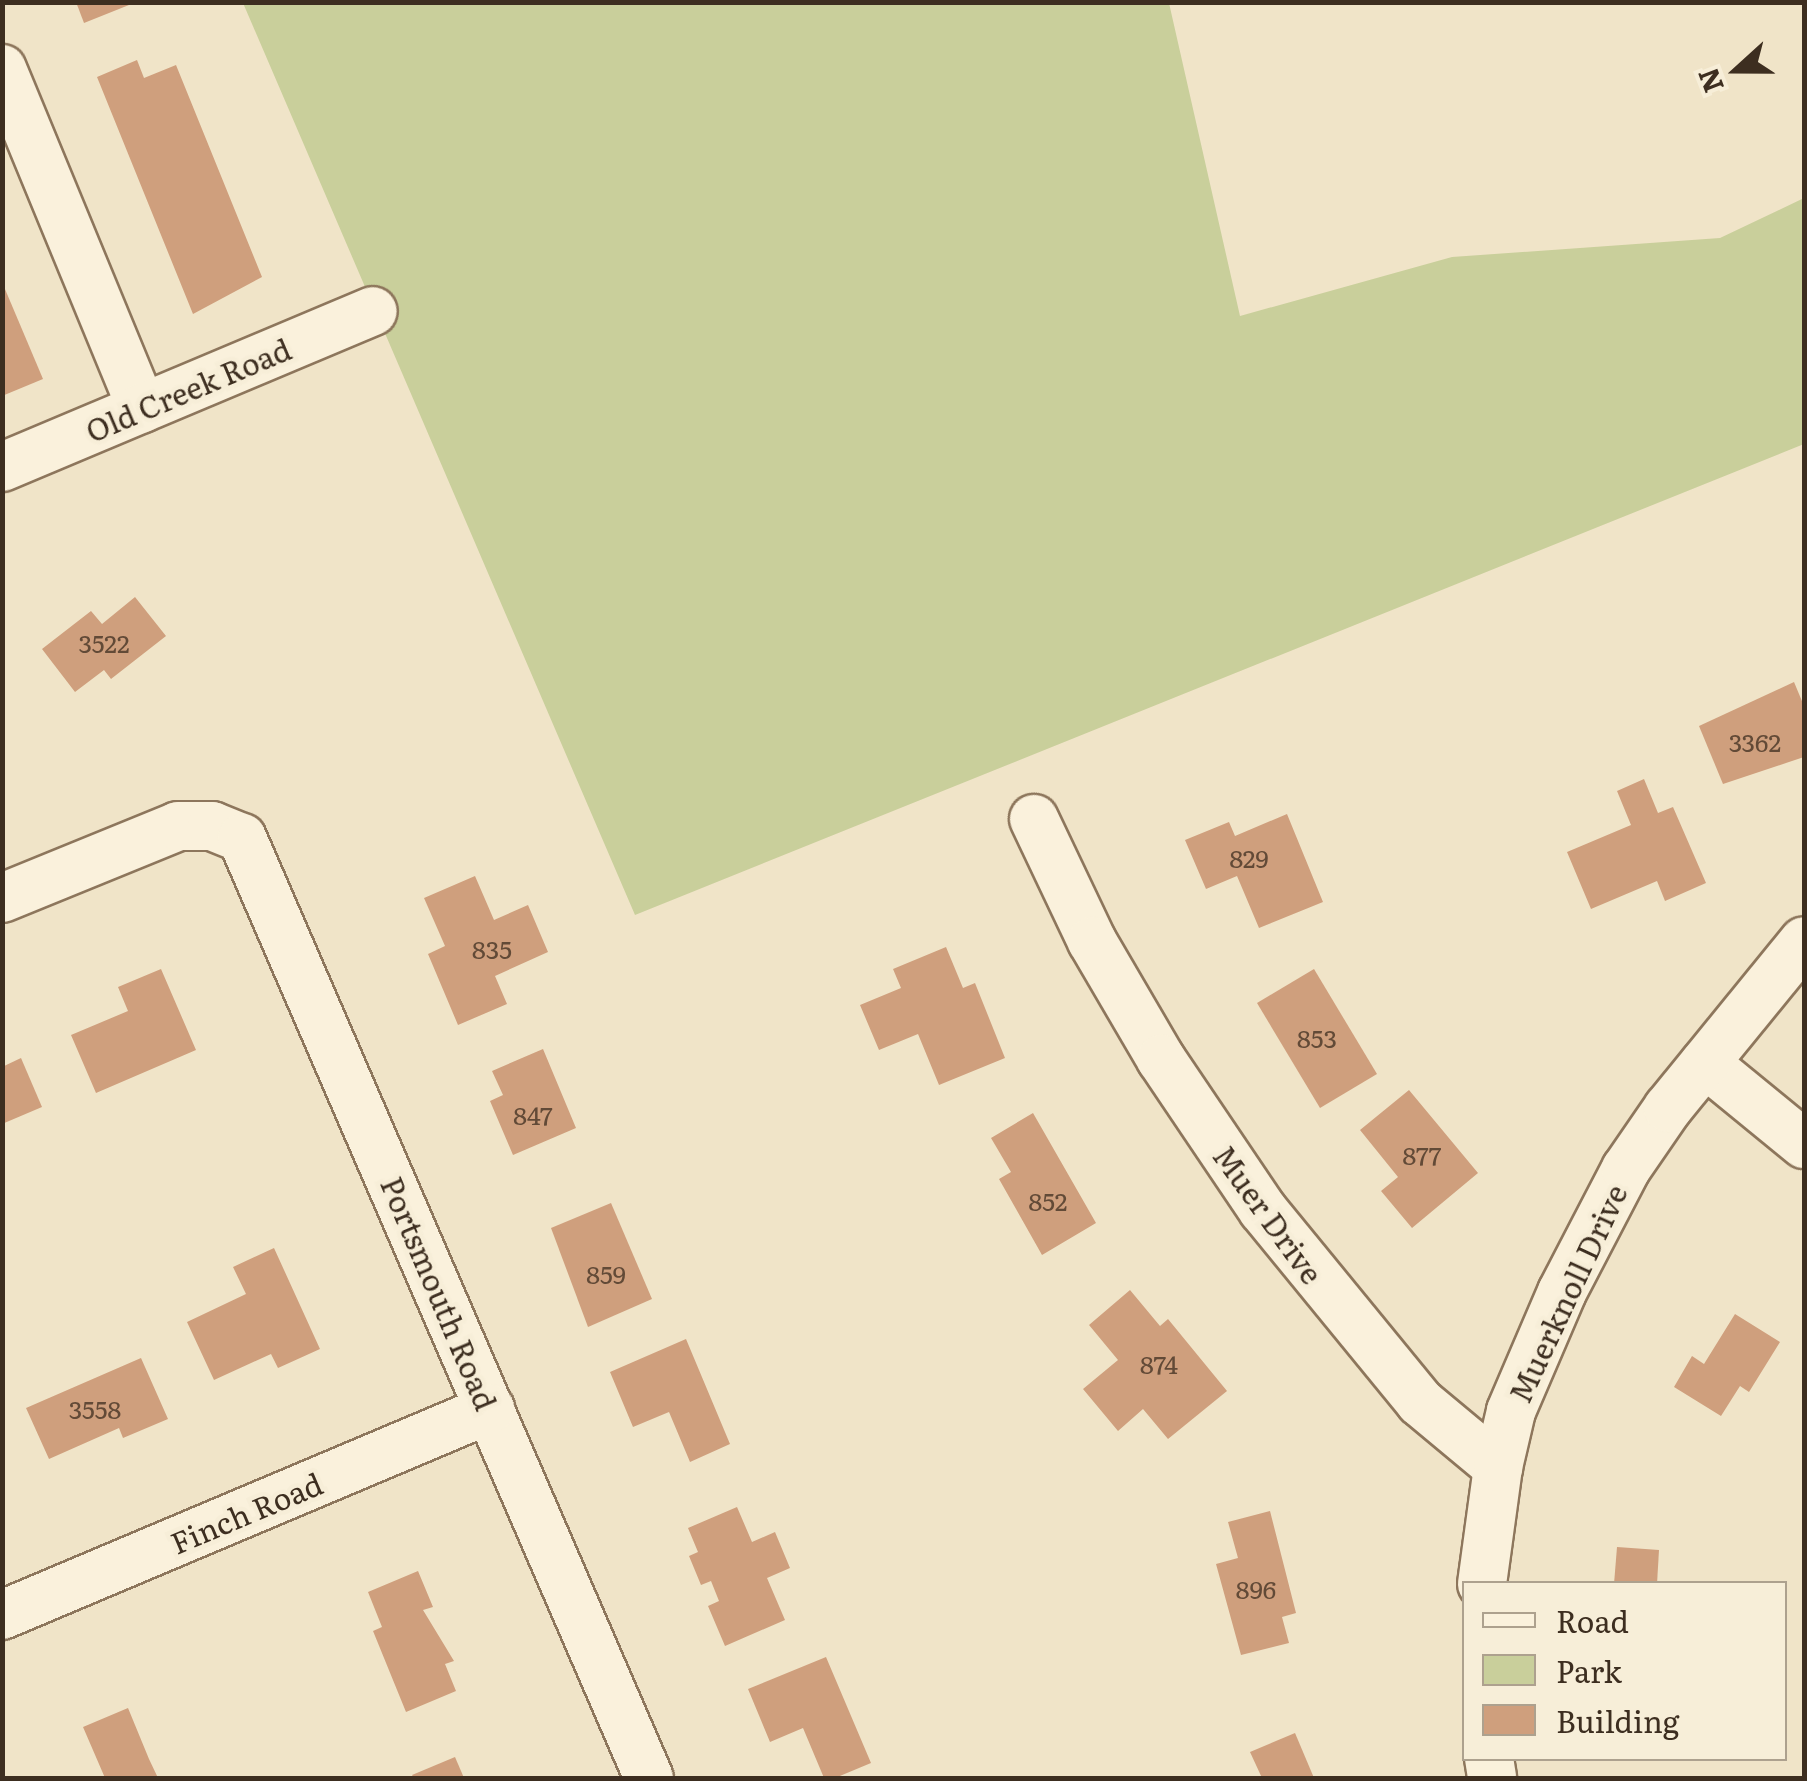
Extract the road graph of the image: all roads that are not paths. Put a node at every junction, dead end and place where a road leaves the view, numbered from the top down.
1 (2, 69) edge
2 (373, 311) dead end
3 (142, 408) junction
4 (2, 467) edge
5 (1034, 819) dead end
6 (2, 898) edge
7 (1804, 941) edge
8 (1705, 1063) junction
9 (1804, 1144) edge
10 (490, 1409) junction
11 (1498, 1467) junction
12 (1482, 1581) edge
13 (2, 1615) edge
14 (649, 1778) edge

1 - 3 street
2 - 3 street, Old Creek Road
3 - 4 street, Old Creek Road
5 - 11 street, Muer Drive
6 - 10 street, Portsmouth Road
7 - 8 street, Muerknoll Drive
8 - 9 street
8 - 11 street, Muerknoll Drive
10 - 13 street, Finch Road
10 - 14 street, Portsmouth Road
11 - 12 street

